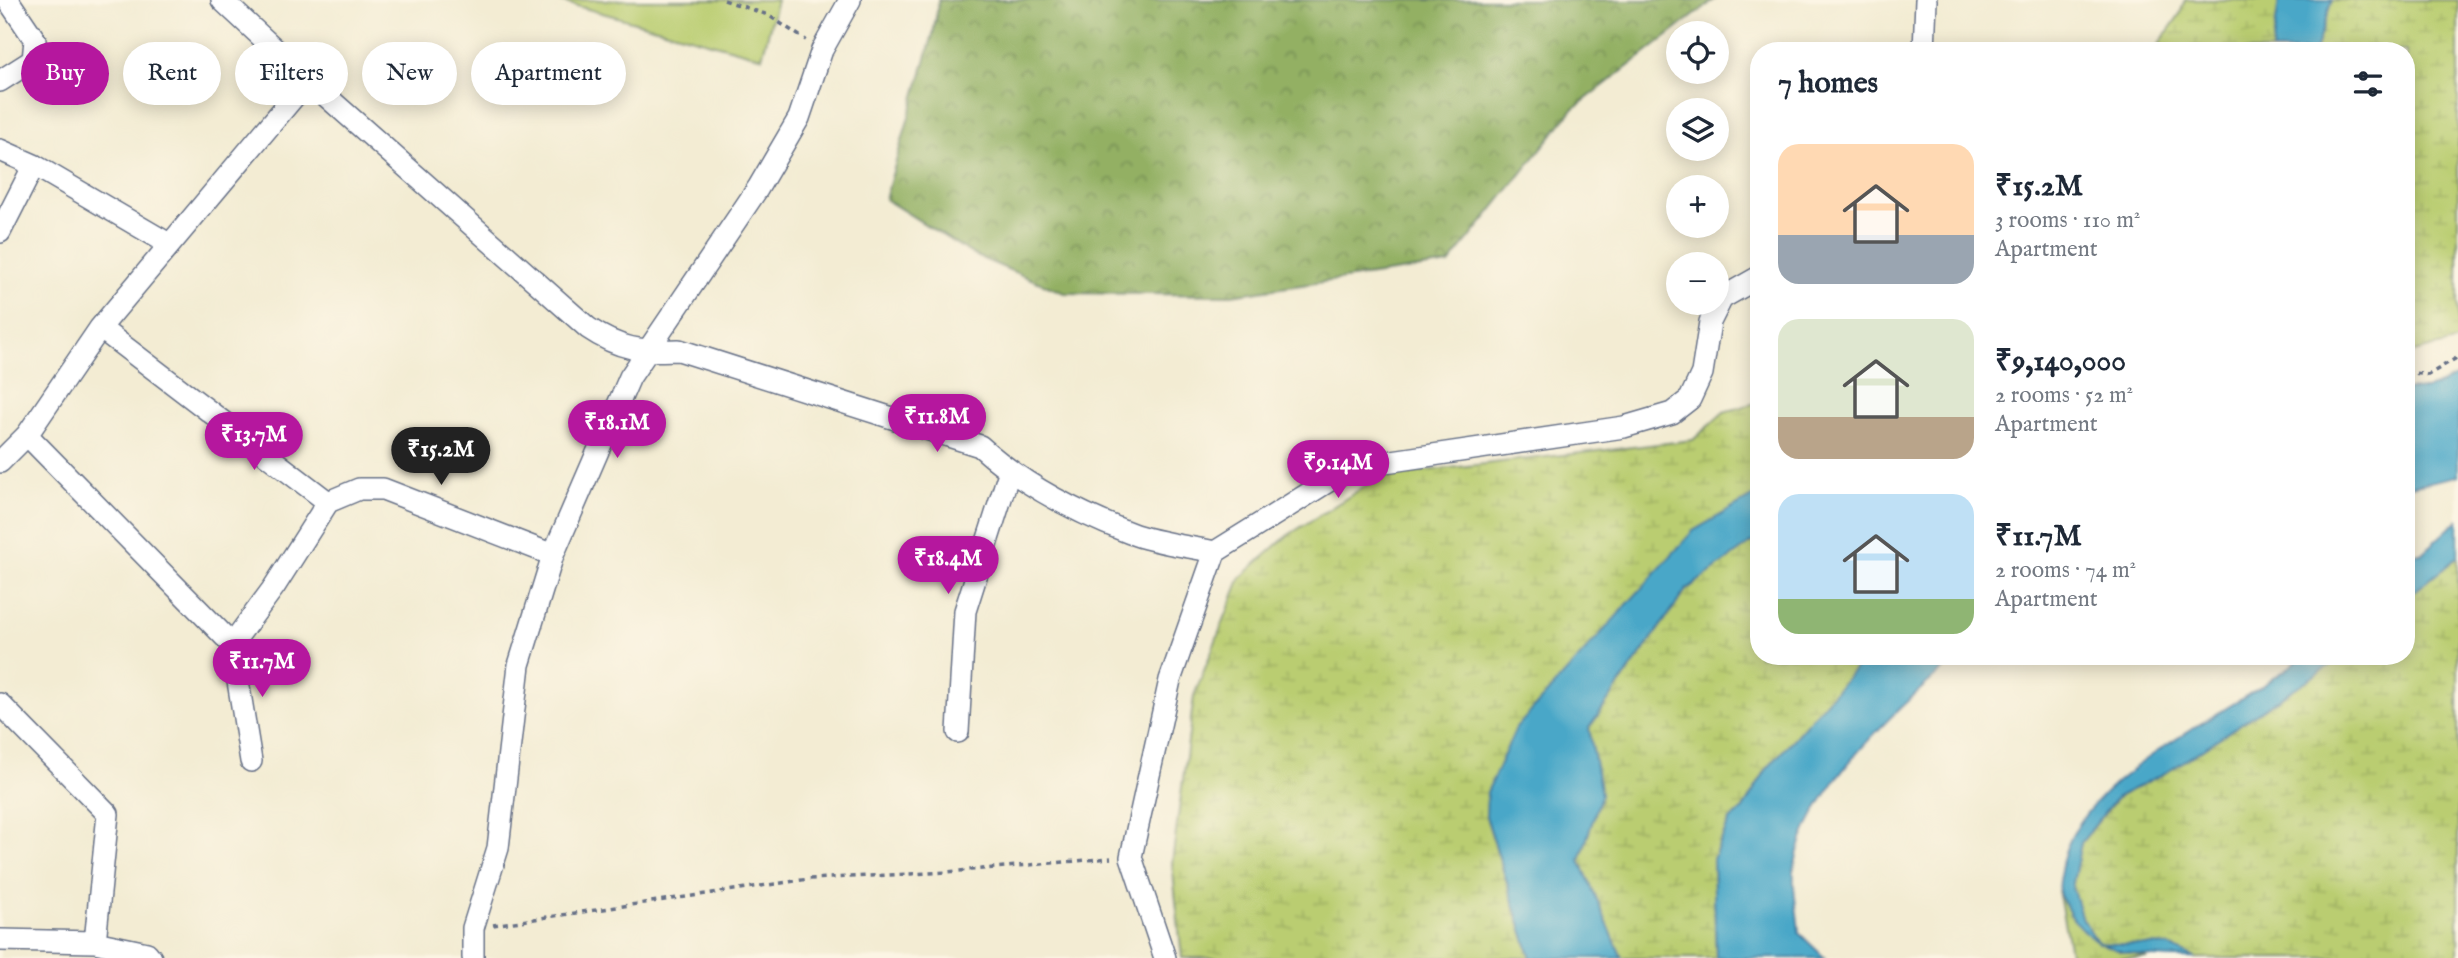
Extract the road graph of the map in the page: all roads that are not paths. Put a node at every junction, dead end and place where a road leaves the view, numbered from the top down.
1 (8, 0) edge
2 (222, 0) edge
3 (850, 0) edge
4 (1926, 0) edge
5 (267, 42) edge
6 (1924, 42) edge
7 (0, 81) edge
8 (287, 105) edge
9 (336, 105) edge
10 (0, 150) edge
11 (34, 165) junction
12 (0, 232) edge
13 (169, 244) junction
14 (1750, 282) edge
15 (100, 328) junction
16 (647, 352) junction
17 (27, 435) junction
18 (0, 462) edge
19 (1010, 473) junction
20 (328, 502) junction
21 (1215, 552) junction
22 (553, 555) junction
23 (232, 645) junction
24 (0, 704) edge
25 (958, 732) dead end
26 (251, 761) dead end
27 (0, 940) edge
28 (95, 942) junction
29 (151, 958) edge
30 (473, 958) edge
31 (1165, 958) edge

1 - 7 street
2 - 5 street
3 - 16 street
4 - 6 street
8 - 13 street
9 - 16 street
10 - 11 street
11 - 12 street
11 - 13 street
13 - 15 street
14 - 21 street
15 - 17 street
15 - 20 street
16 - 19 street
16 - 22 street
17 - 18 street
17 - 23 street
19 - 21 street
19 - 25 street
20 - 22 street
20 - 23 street
21 - 31 street
22 - 30 street
23 - 26 street
24 - 28 street
27 - 28 street
28 - 29 street

